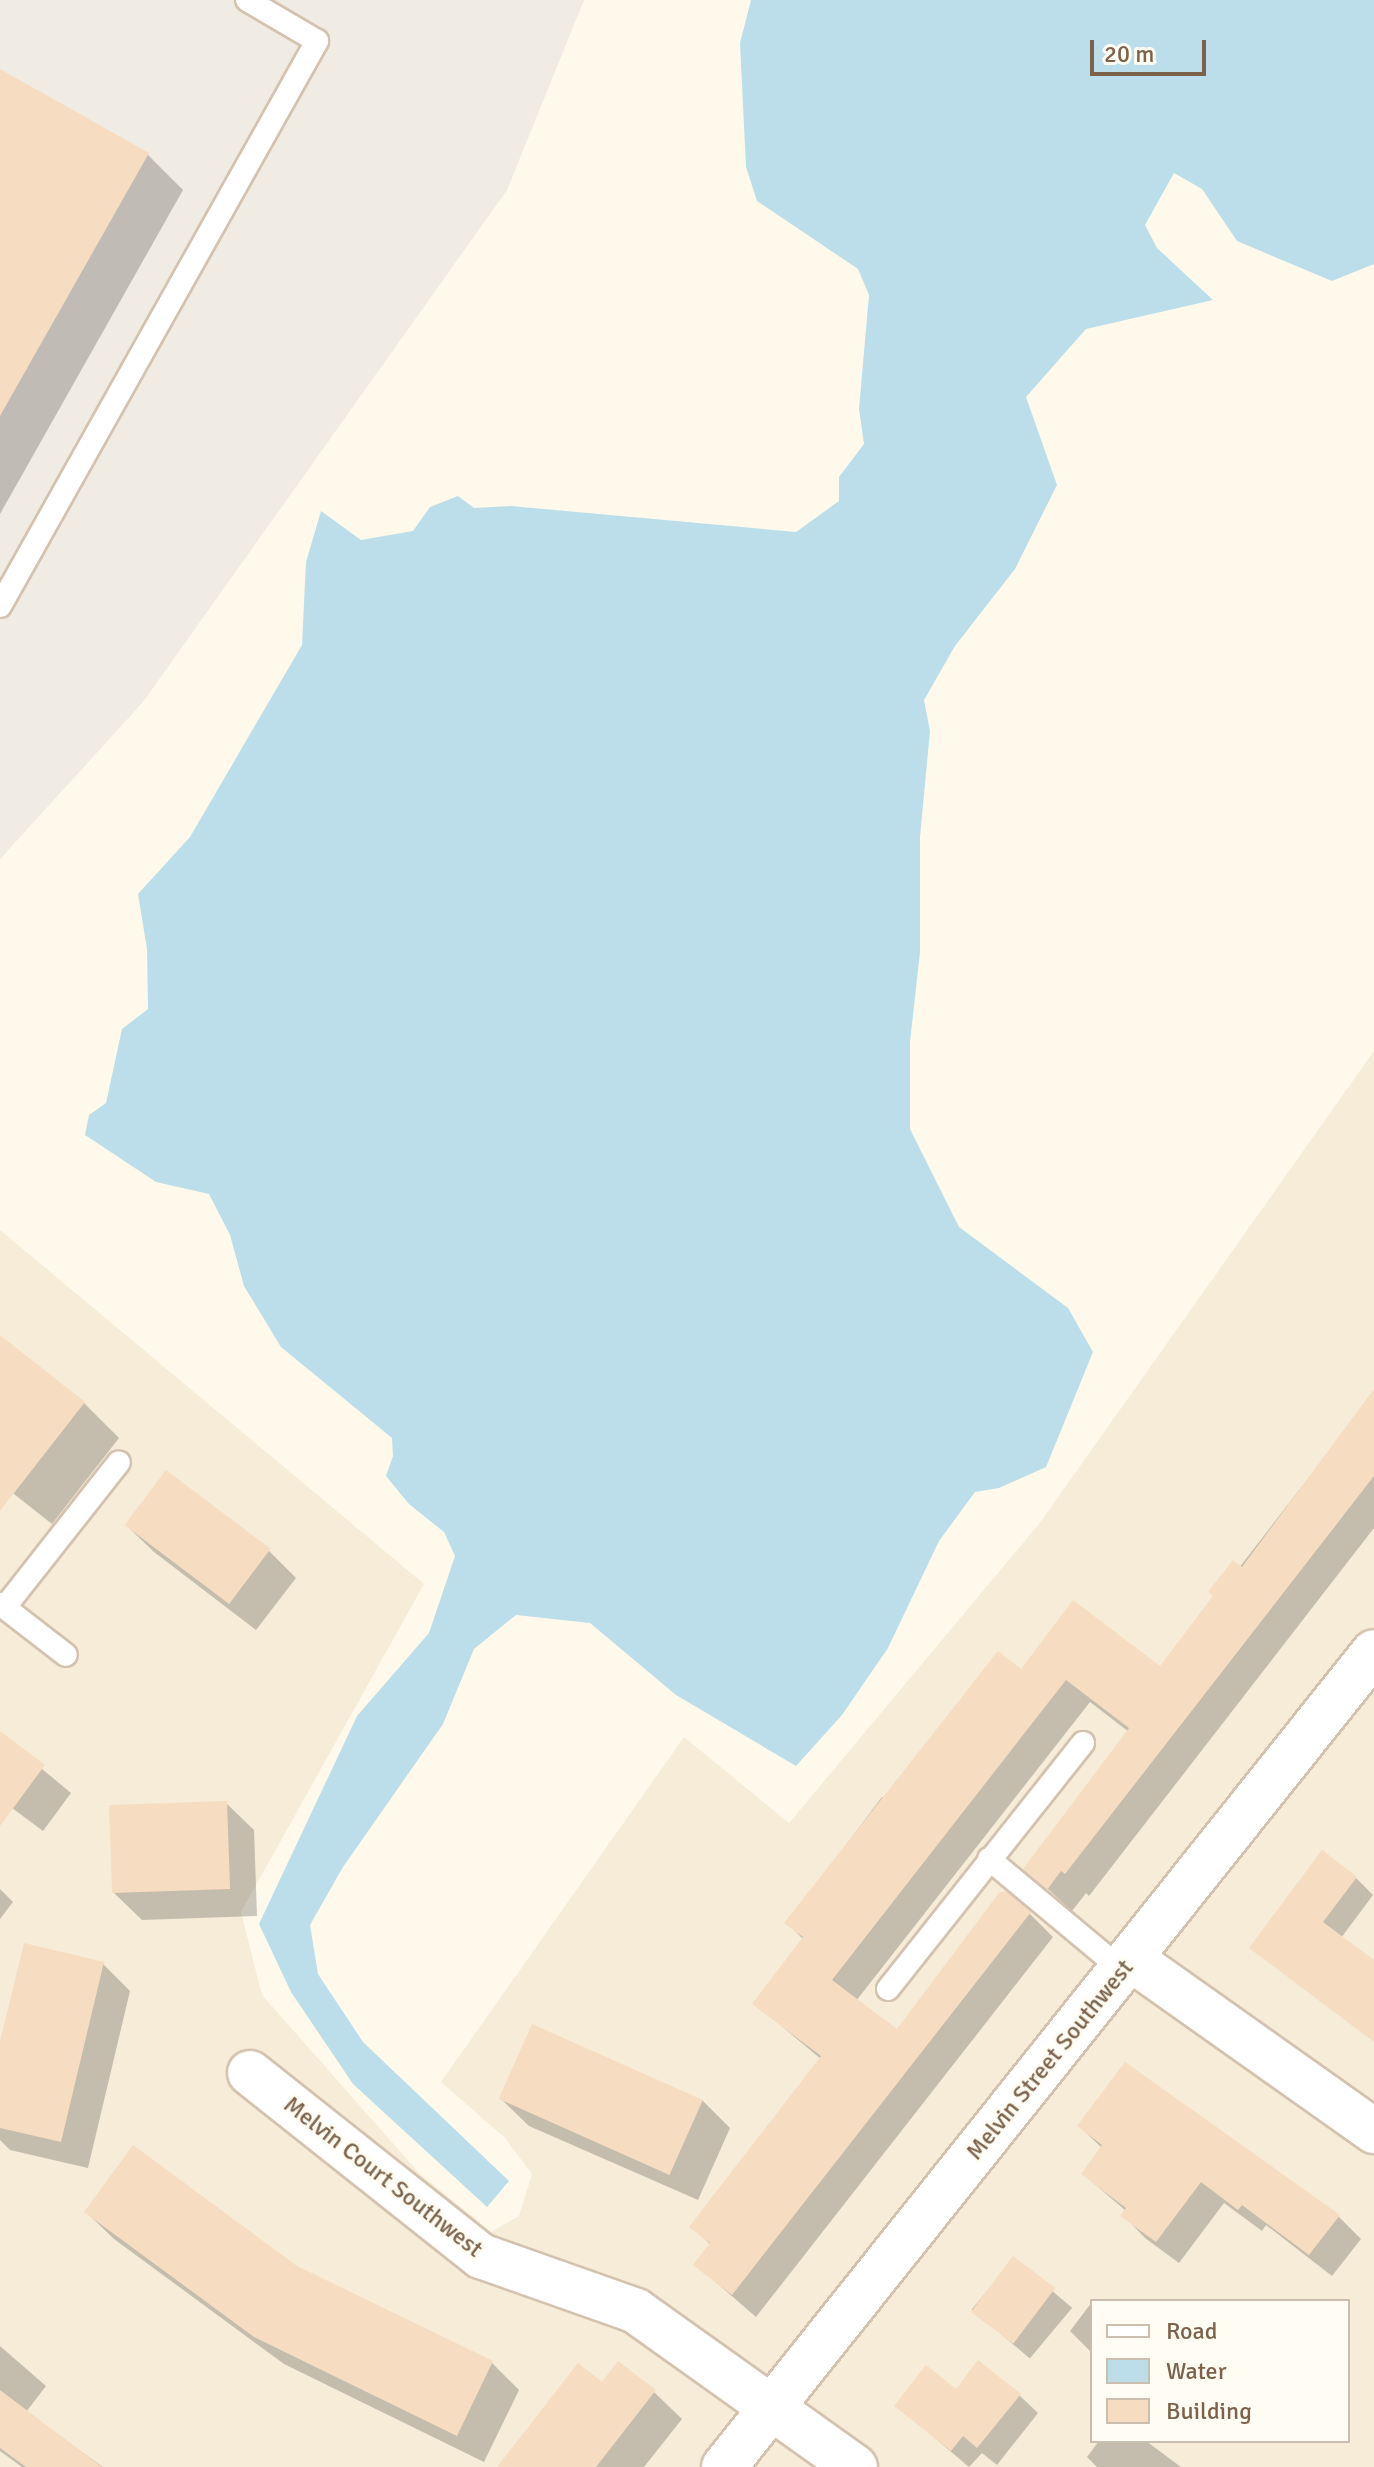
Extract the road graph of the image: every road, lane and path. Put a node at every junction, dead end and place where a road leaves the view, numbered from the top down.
1 (247, 0) edge
2 (0, 606) edge
3 (119, 1462) dead end
4 (2, 1606) edge
5 (1374, 1652) edge
6 (66, 1655) dead end
7 (1083, 1743) dead end
8 (989, 1859) junction
9 (1127, 1965) junction
10 (888, 1989) dead end
11 (250, 2073) dead end
12 (1374, 2131) edge
13 (772, 2408) junction
14 (724, 2467) edge
15 (855, 2467) edge

1 - 2 lane
3 - 4 lane
4 - 6 lane
5 - 9 street, Melvin Street Southwest
7 - 8 lane
8 - 9 lane
8 - 10 lane
9 - 12 street
9 - 13 street, Melvin Street Southwest
11 - 13 street, Melvin Court Southwest
13 - 14 street, Melvin Street Southwest
13 - 15 street, Melvin Court Southwest

